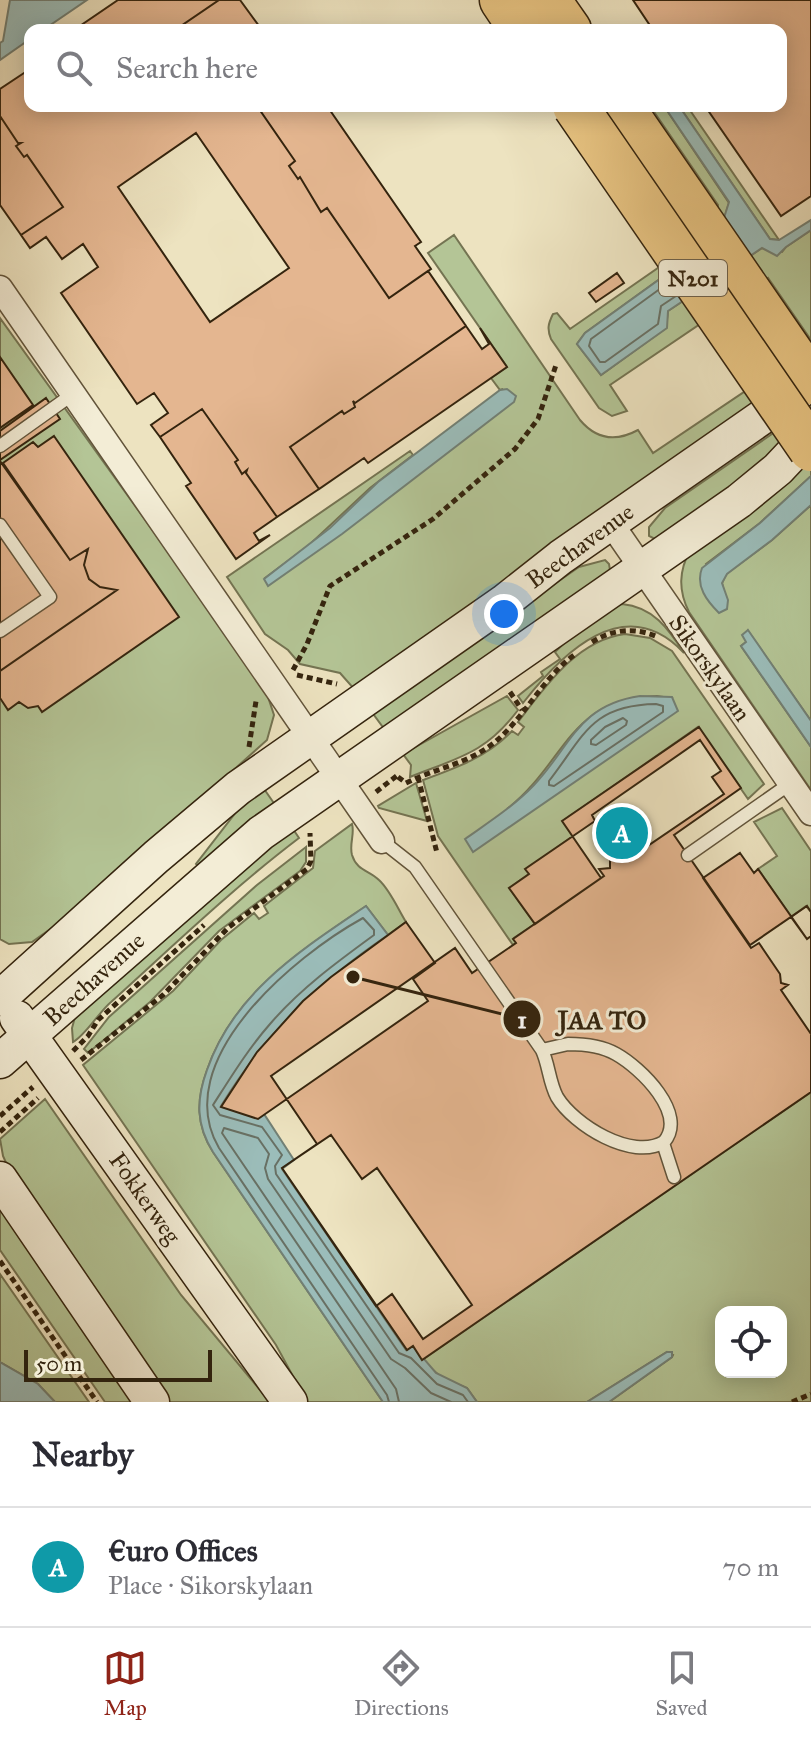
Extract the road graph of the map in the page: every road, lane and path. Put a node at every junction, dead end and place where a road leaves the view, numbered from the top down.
1 (502, 0) edge
2 (548, 0) edge
3 (518, 24) edge
4 (565, 24) edge
5 (579, 112) edge
6 (625, 112) edge
7 (0, 288) edge
8 (556, 365) dead end
9 (811, 383) edge
10 (73, 394) junction
11 (811, 434) edge
12 (0, 446) edge
13 (811, 449) edge
14 (610, 522) junction
15 (0, 525) edge
16 (642, 569) junction
17 (0, 631) edge
18 (666, 641) dead end
19 (586, 646) dead end
20 (575, 654) dead end
21 (292, 672) dead end
22 (507, 688) dead end
23 (522, 710) junction
24 (310, 737) junction
25 (398, 777) dead end
26 (418, 777) junction
27 (338, 779) junction
28 (791, 783) junction
29 (811, 813) edge
30 (312, 836) dead end
31 (382, 841) joint
32 (437, 853) dead end
33 (688, 855) dead end
34 (214, 917) dead end
35 (0, 997) edge
36 (30, 1036) junction
37 (542, 1050) junction
38 (0, 1061) edge
39 (58, 1074) junction
40 (0, 1116) edge
41 (0, 1132) edge
42 (663, 1143) junction
43 (674, 1177) dead end
44 (0, 1179) edge
45 (0, 1261) edge
46 (811, 1394) edge
47 (97, 1402) edge
48 (152, 1402) edge
49 (290, 1402) edge
50 (792, 1402) edge

1 - 3 highway
2 - 4 highway
5 - 13 highway, N201, bridge
6 - 9 highway, N201
7 - 10 street
8 - 21 path
9 - 14 street, Beechavenue
10 - 12 lane
10 - 24 street
11 - 16 street, Beechavenue
14 - 16 street, Sikorskylaan
14 - 24 street, Beechavenue
15 - 17 lane
16 - 27 street, Beechavenue
16 - 28 street, Sikorskylaan
18 - 19 path
20 - 23 path
22 - 23 path
23 - 26 path
24 - 27 street
24 - 35 street, Beechavenue
25 - 26 path
26 - 32 path
27 - 31 street
27 - 36 street, Beechavenue
28 - 29 street, Sikorskylaan
28 - 33 lane
30 - 39 path, Beechavenue
31 - 37 lane
34 - 39 path, Beechavenue
35 - 36 street, Fokkerweg
36 - 38 street, Beechavenue
36 - 39 street, Fokkerweg
37 - 42 lane
37 - 42 lane
39 - 40 path, Beechavenue
39 - 41 path, Beechavenue
39 - 49 street, Fokkerweg
42 - 43 lane
44 - 48 street
45 - 47 path
46 - 50 path

